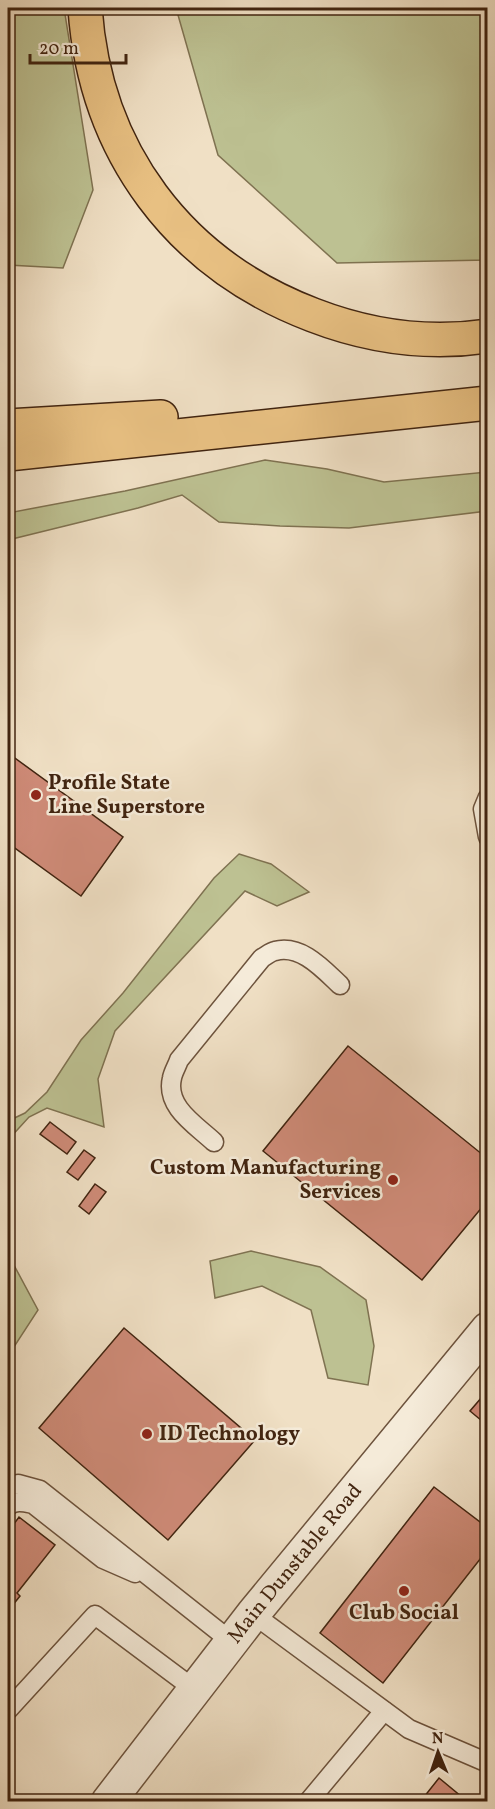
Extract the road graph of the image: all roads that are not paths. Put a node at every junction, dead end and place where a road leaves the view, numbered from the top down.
1 (85, 8) edge
2 (488, 336) edge
3 (488, 398) edge
4 (488, 403) edge
5 (8, 426) edge
6 (8, 454) edge
7 (488, 797) edge
8 (488, 837) edge
9 (340, 985) dead end
10 (214, 1142) dead end
11 (488, 1329) edge
12 (8, 1486) edge
13 (8, 1506) edge
14 (149, 1576) junction
15 (253, 1614) junction
16 (232, 1641) junction
17 (194, 1689) junction
18 (8, 1710) edge
19 (384, 1711) junction
20 (488, 1763) edge
21 (108, 1802) edge
22 (308, 1802) edge

1 - 2 highway
3 - 5 highway
4 - 6 highway
7 - 8 lane
9 - 10 lane
11 - 15 street, Main Dunstable Road
12 - 14 lane
13 - 14 lane
14 - 16 lane
15 - 16 street, Main Dunstable Road
15 - 19 lane
16 - 17 street, Main Dunstable Road
17 - 18 lane
17 - 21 street, Main Dunstable Road
19 - 20 lane
19 - 22 lane

